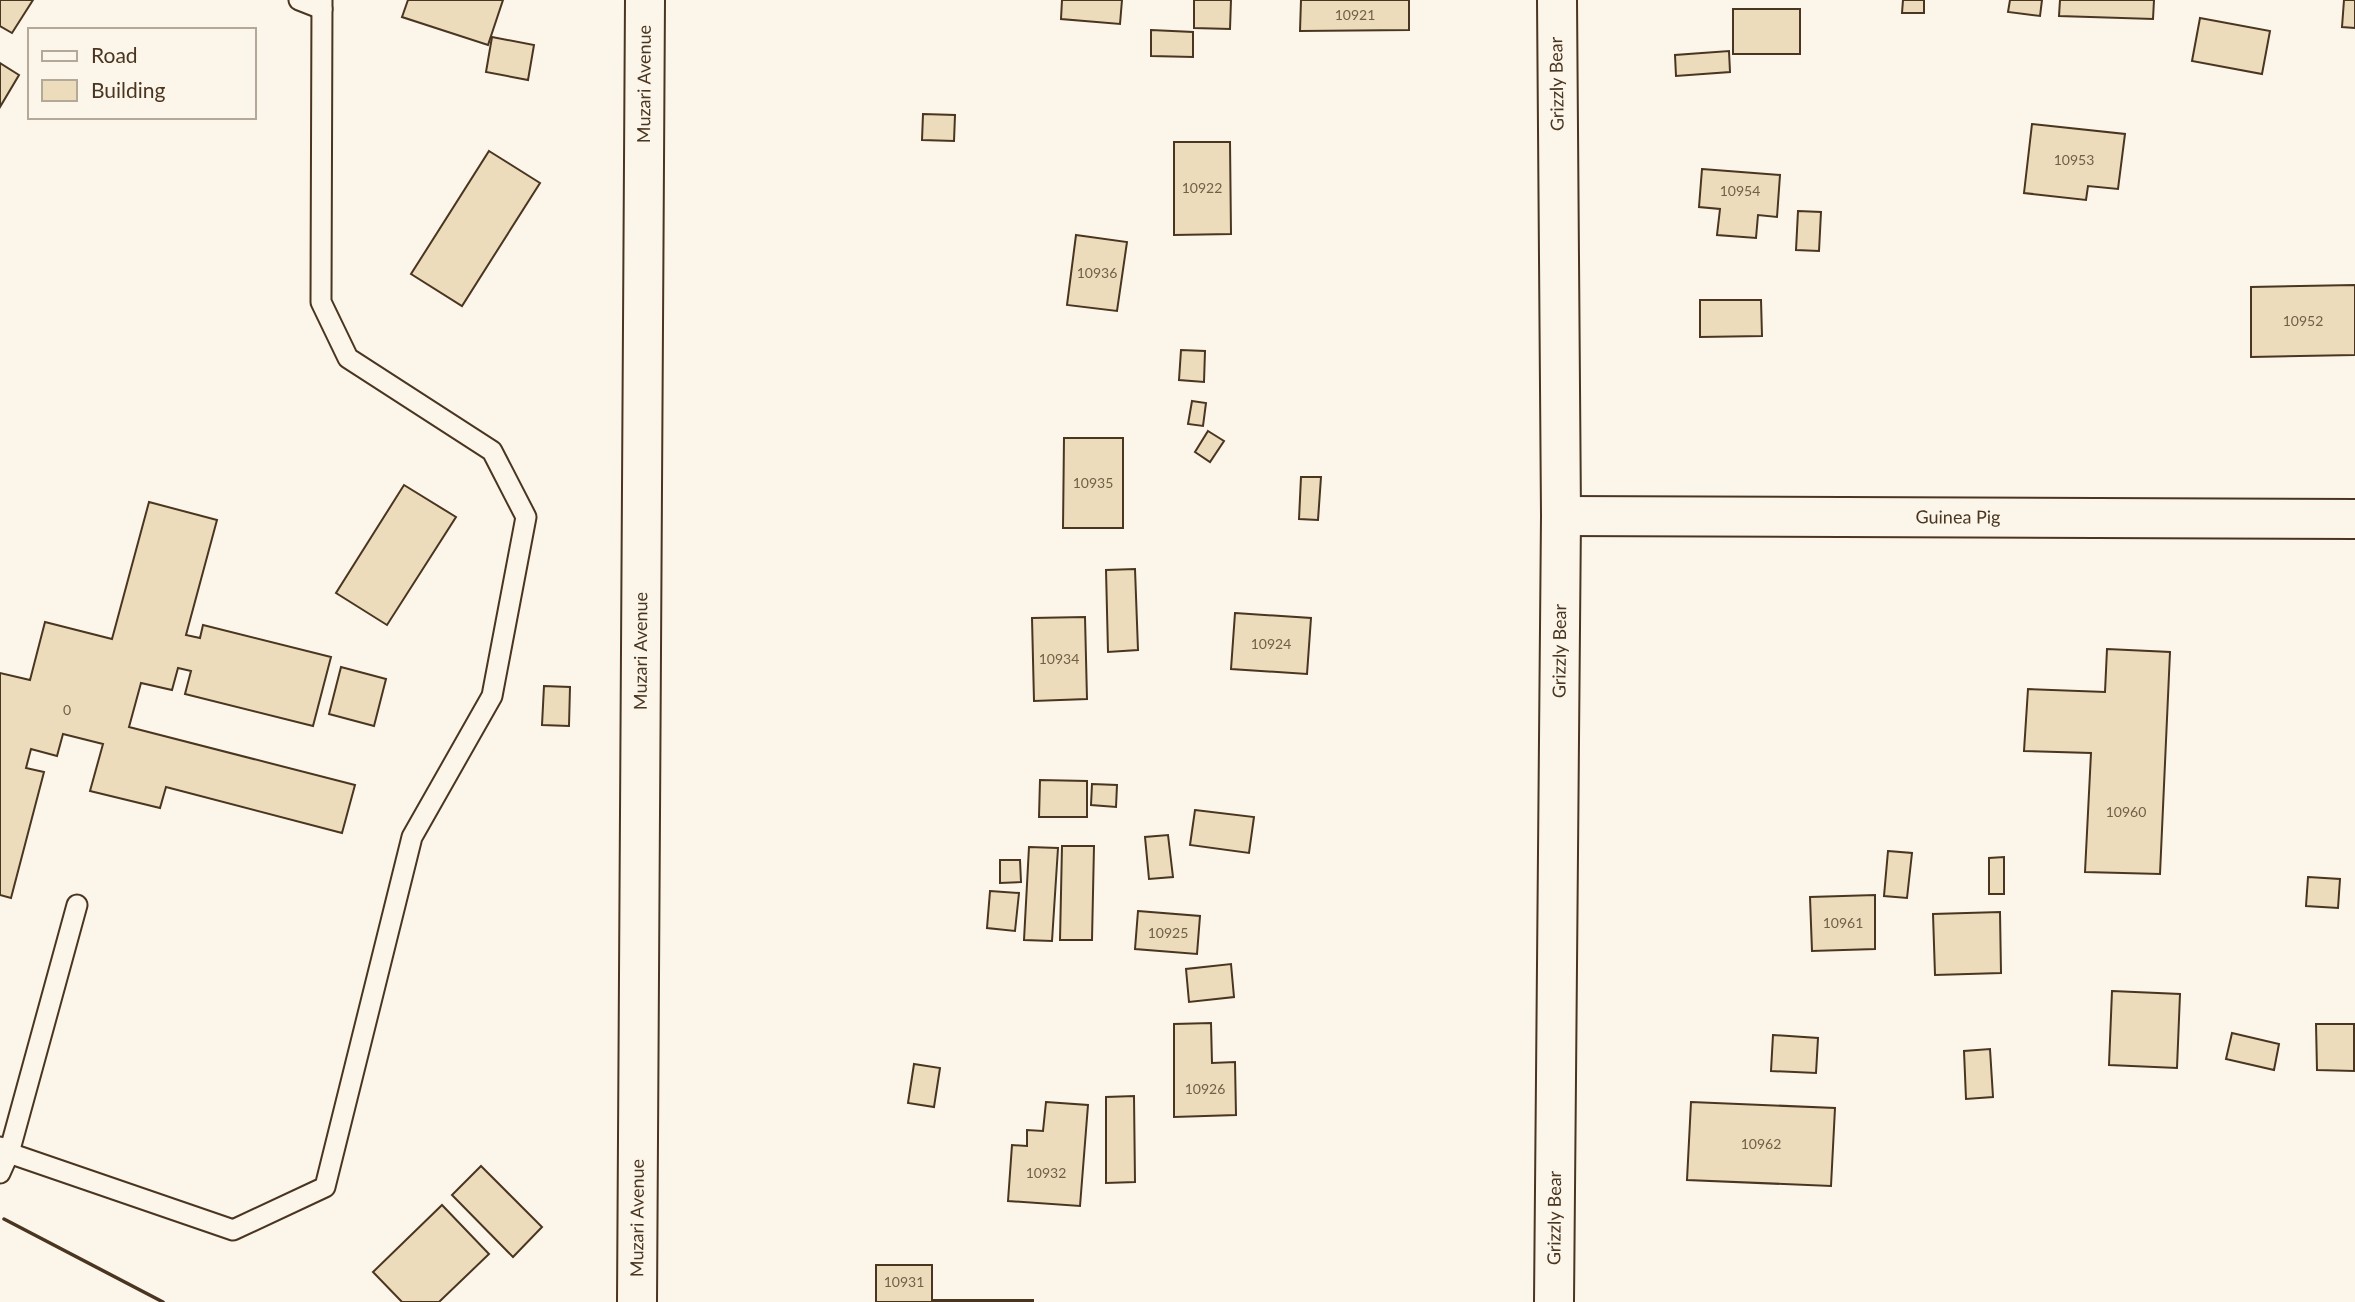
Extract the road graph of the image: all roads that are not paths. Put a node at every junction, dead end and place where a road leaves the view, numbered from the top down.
1 (299, 0) edge
2 (645, 0) edge
3 (1557, 0) edge
4 (322, 4) edge
5 (1561, 516) junction
6 (2355, 519) edge
7 (77, 905) dead end
8 (5, 1150) edge
9 (0, 1173) edge
10 (637, 1302) edge
11 (1554, 1302) edge

1 - 4 lane
2 - 10 street, Muzari Avenue
3 - 5 street, Grizzly Bear
4 - 8 lane
5 - 6 street, Guinea Pig
5 - 11 street, Grizzly Bear
7 - 8 lane
8 - 9 lane

